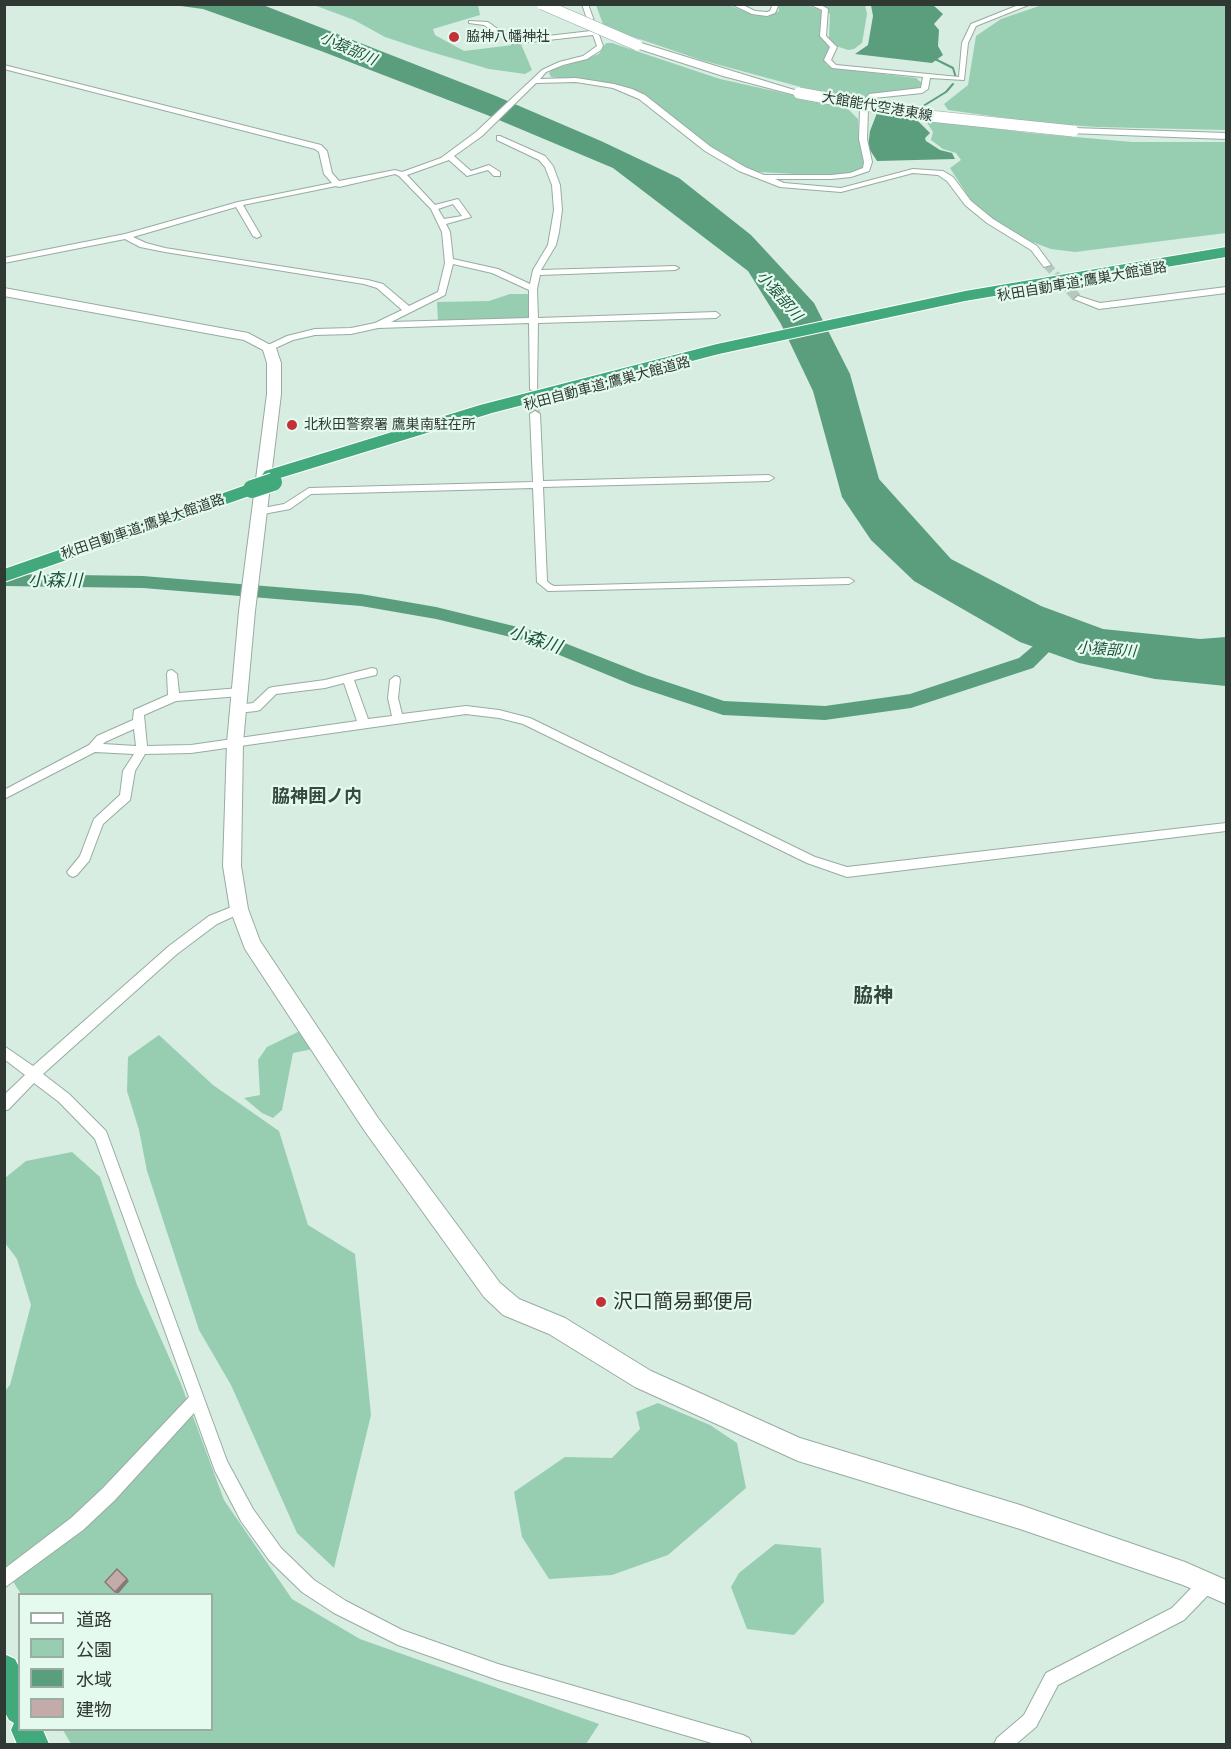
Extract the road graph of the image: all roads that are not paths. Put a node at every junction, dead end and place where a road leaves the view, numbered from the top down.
1 (542, 4) edge
2 (585, 4) edge
3 (734, 4) edge
4 (776, 4) edge
5 (812, 4) edge
6 (1028, 4) edge
7 (471, 22) dead end
8 (595, 33) junction
9 (4, 66) edge
10 (927, 78) junction
11 (534, 81) junction
12 (1227, 136) edge
13 (500, 138) dead end
14 (450, 157) junction
15 (402, 174) junction
16 (497, 174) dead end
17 (763, 178) junction
18 (339, 185) junction
19 (238, 204) junction
20 (434, 208) junction
21 (442, 222) junction
22 (126, 236) junction
23 (257, 236) dead end
24 (1225, 257) edge
25 (4, 261) edge
26 (449, 261) junction
27 (1047, 265) tunnel mouth
28 (675, 268) dead end
29 (536, 273) junction
30 (533, 289) junction
31 (1227, 290) edge
32 (4, 292) edge
33 (1078, 299) tunnel mouth
34 (409, 311) junction
35 (716, 315) dead end
36 (535, 322) junction
37 (378, 325) junction
38 (269, 348) junction
39 (534, 389) tunnel mouth
40 (535, 414) tunnel mouth
41 (769, 478) dead end
42 (538, 485) junction
43 (258, 512) junction
44 (91, 539) junction
45 (4, 565) edge
46 (4, 576) edge
47 (849, 581) dead end
48 (372, 672) dead end
49 (172, 674) dead end
50 (348, 679) junction
51 (395, 680) dead end
52 (240, 692) junction
53 (174, 698) junction
54 (238, 709) junction
55 (399, 719) junction
56 (139, 722) junction
57 (364, 725) junction
58 (235, 743) junction
59 (93, 748) junction
60 (142, 750) junction
61 (4, 795) edge
62 (1227, 827) edge
63 (73, 872) dead end
64 (239, 909) junction
65 (4, 1051) edge
66 (33, 1075) junction
67 (4, 1105) edge
68 (198, 1398) junction
69 (4, 1580) edge
70 (1217, 1588) edge
71 (4, 1670) edge
72 (18, 1704) edge
73 (743, 1744) edge
74 (1004, 1744) edge

1 - 12 street, 大館能代空港東線, bridge
2 - 8 street
3 - 4 street
5 - 10 street
6 - 10 street
7 - 8 street
8 - 11 street
9 - 18 street
10 - 17 street
11 - 14 street
11 - 17 street
13 - 29 street
14 - 15 street
14 - 16 street
15 - 18 street
15 - 20 street
17 - 27 street
18 - 19 street
19 - 22 street
19 - 23 street
20 - 21 street
20 - 21 street
21 - 26 street
22 - 25 street
22 - 34 street
24 - 44 highway, 秋田自動車道;鷹巣大館道路, bridge
26 - 30 street
26 - 34 street
28 - 29 street
29 - 30 street
30 - 36 street
31 - 33 street
32 - 38 street
34 - 37 street
35 - 36 street
36 - 37 street
36 - 39 street
37 - 38 street
38 - 43 street
40 - 42 street
41 - 42 street
42 - 43 street
42 - 47 street
43 - 52 street
44 - 45 highway, 秋田自動車道;鷹巣大館道路
44 - 46 highway, 秋田自動車道;鷹巣大館道路
48 - 50 street
49 - 53 street
50 - 54 street
50 - 57 street
51 - 55 street
52 - 53 street
52 - 54 street
53 - 56 street
54 - 58 street
55 - 57 street
55 - 62 street
56 - 59 street
56 - 60 street
57 - 58 street
58 - 60 street
58 - 64 street
59 - 60 street
59 - 61 street
60 - 63 street
64 - 66 street
64 - 70 street
65 - 66 street
66 - 67 street
66 - 68 street
68 - 69 street
68 - 73 street
70 - 74 street
71 - 72 highway

